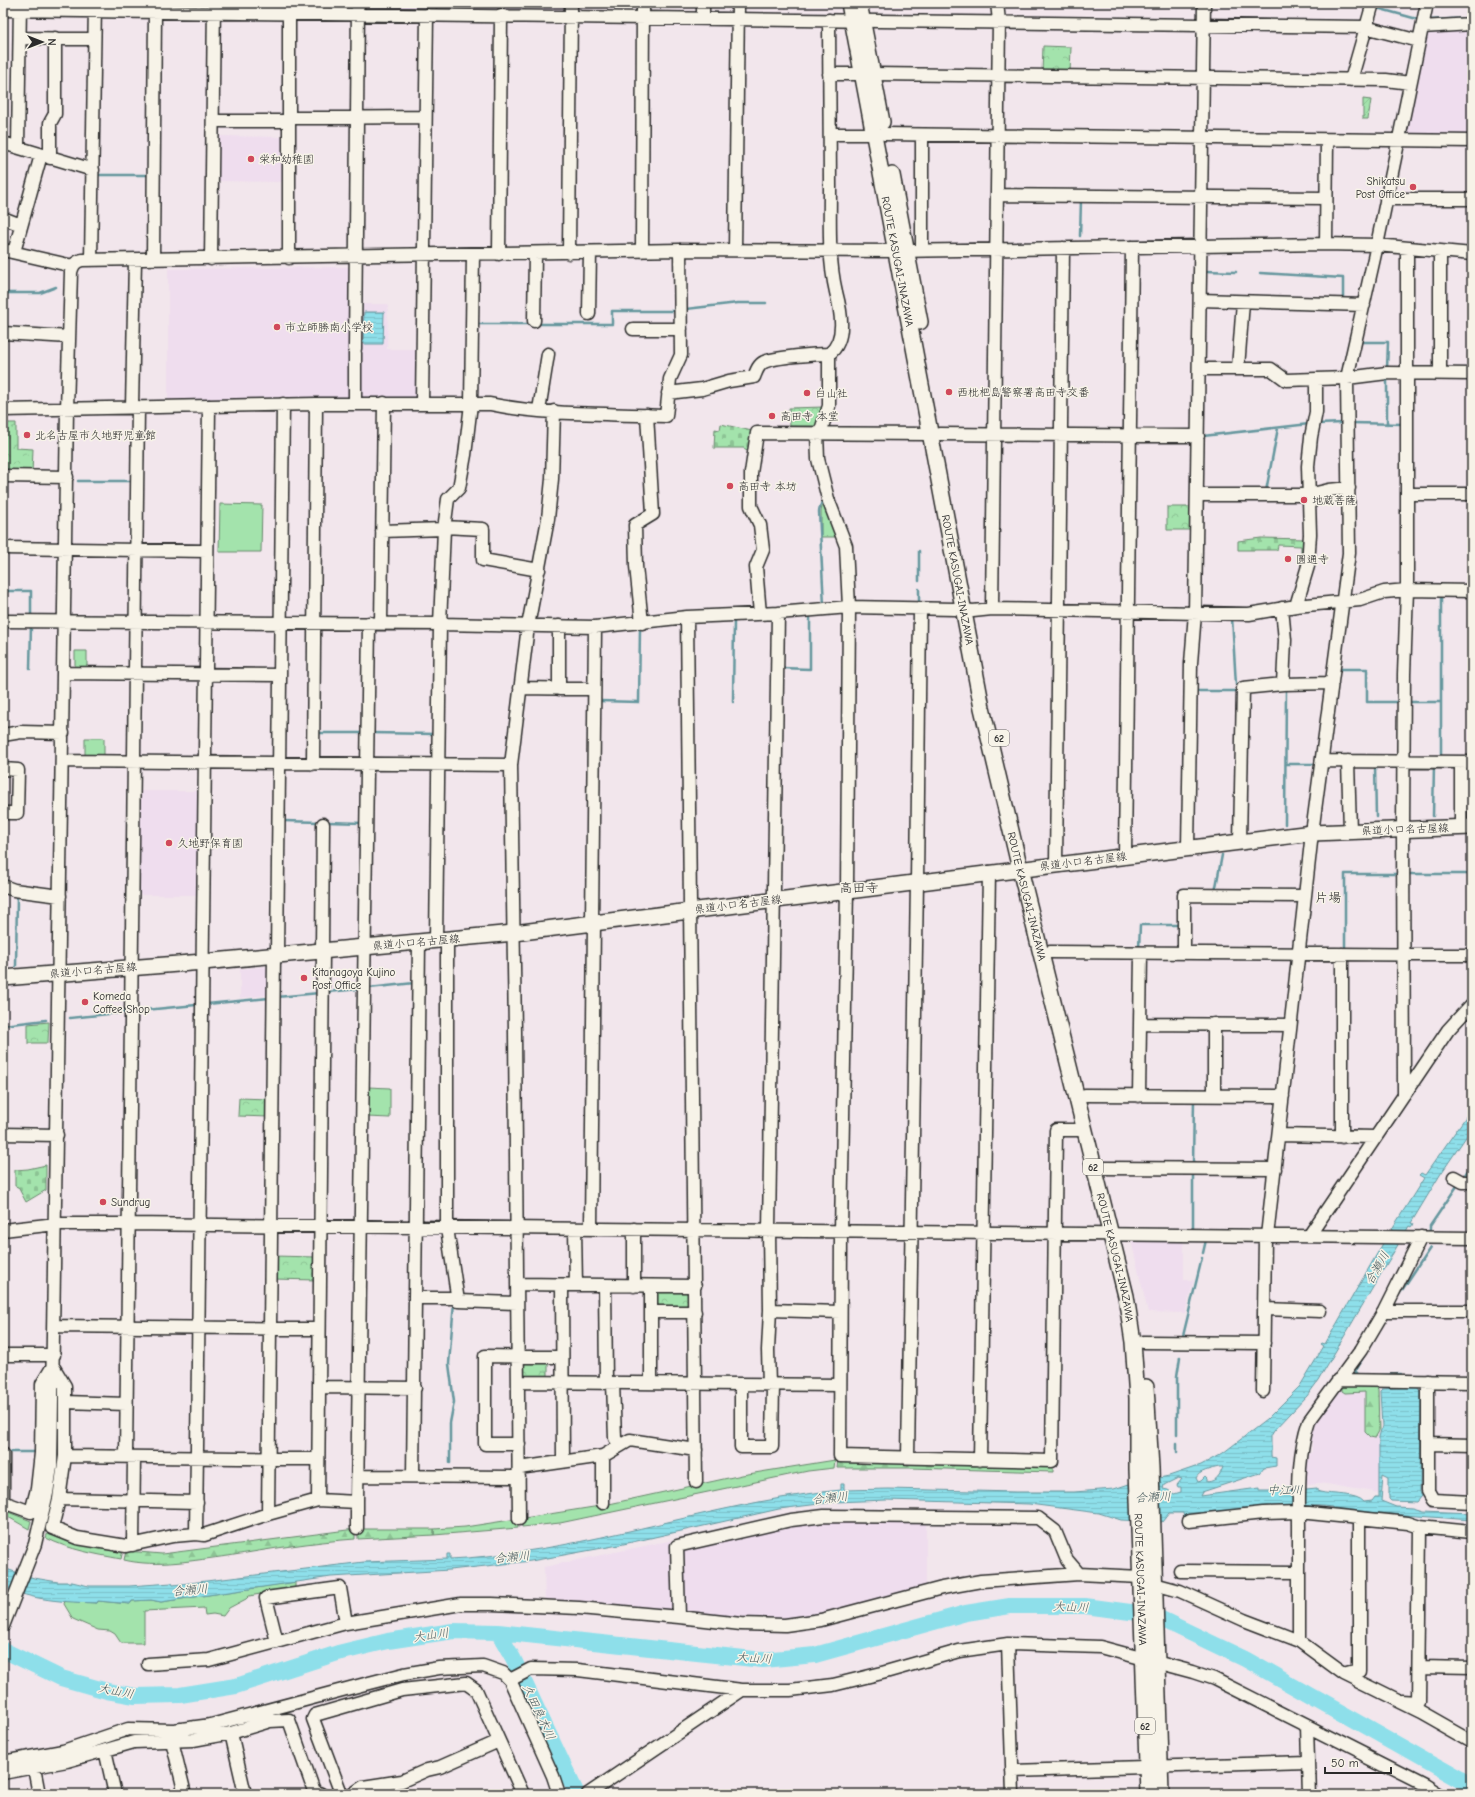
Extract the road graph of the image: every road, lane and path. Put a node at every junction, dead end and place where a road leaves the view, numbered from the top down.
1 (571, 3) edge
2 (643, 3) edge
3 (703, 3) edge
4 (738, 3) edge
5 (849, 3) edge
6 (859, 3) edge
7 (997, 3) edge
8 (1204, 3) edge
9 (1373, 3) edge
10 (1427, 3) edge
11 (20, 7) edge
12 (95, 7) edge
13 (214, 8) edge
14 (154, 9) edge
15 (358, 9) edge
16 (3, 10) edge
17 (288, 10) edge
18 (427, 15) junction
19 (501, 15) junction
20 (571, 17) junction
21 (643, 18) junction
22 (703, 18) junction
23 (738, 18) junction
24 (828, 20) junction
25 (858, 21) junction
26 (999, 21) junction
27 (1204, 24) junction
28 (1472, 24) edge
29 (1365, 27) junction
30 (1422, 27) junction
31 (20, 38) junction
32 (55, 38) junction
33 (94, 39) junction
34 (1419, 41) junction
35 (829, 74) junction
36 (868, 74) junction
37 (998, 75) junction
38 (1203, 78) junction
39 (1351, 80) junction
40 (1410, 83) junction
41 (358, 118) junction
42 (425, 118) junction
43 (290, 119) junction
44 (213, 121) junction
45 (830, 134) junction
46 (879, 134) junction
47 (922, 135) junction
48 (997, 136) junction
49 (1202, 138) junction
50 (1327, 140) junction
51 (1398, 141) junction
52 (1472, 141) edge
53 (3, 143) edge
54 (18, 147) junction
55 (45, 156) junction
56 (93, 170) junction
57 (997, 194) junction
58 (1201, 197) junction
59 (1326, 198) junction
60 (1386, 199) junction
61 (1472, 199) edge
62 (3, 218) edge
63 (21, 225) junction
64 (1326, 244) junction
65 (1377, 245) junction
66 (1201, 246) junction
67 (1132, 247) junction
68 (1063, 248) junction
69 (1407, 248) junction
70 (996, 249) junction
71 (680, 250) junction
72 (735, 250) junction
73 (9, 251) edge
74 (642, 251) junction
75 (831, 251) junction
76 (908, 251) junction
77 (1440, 251) junction
78 (590, 252) junction
79 (535, 253) junction
80 (569, 253) junction
81 (473, 254) junction
82 (499, 254) junction
83 (1472, 254) edge
84 (356, 256) junction
85 (424, 256) junction
86 (288, 258) junction
87 (153, 259) junction
88 (211, 259) junction
89 (91, 260) junction
90 (135, 260) junction
91 (73, 266) junction
92 (1200, 300) junction
93 (1243, 302) junction
94 (1364, 305) junction
95 (589, 314) dead end
96 (534, 321) dead end
97 (633, 329) dead end
98 (681, 329) junction
99 (3, 333) edge
100 (69, 337) junction
101 (548, 354) dead end
102 (829, 354) junction
103 (1238, 368) junction
104 (1199, 369) junction
105 (1406, 373) junction
106 (1440, 374) junction
107 (1472, 374) edge
108 (1347, 378) junction
109 (1316, 380) junction
110 (668, 393) junction
111 (283, 404) junction
112 (316, 404) junction
113 (355, 404) junction
114 (384, 404) junction
115 (422, 404) junction
116 (471, 404) junction
117 (209, 406) junction
118 (135, 407) junction
119 (67, 409) junction
120 (3, 410) edge
121 (539, 410) junction
122 (554, 411) junction
123 (647, 415) junction
124 (819, 433) junction
125 (935, 434) junction
126 (994, 435) junction
127 (1061, 435) junction
128 (1129, 436) junction
129 (1198, 436) junction
130 (3, 476) edge
131 (67, 477) junction
132 (1349, 488) junction
133 (1408, 494) junction
134 (1472, 494) edge
135 (1197, 495) junction
136 (1308, 495) junction
137 (444, 528) junction
138 (382, 531) junction
139 (3, 548) edge
140 (65, 548) junction
141 (137, 549) junction
142 (207, 551) junction
143 (539, 570) junction
144 (1407, 590) junction
145 (1472, 591) edge
146 (1343, 601) junction
147 (1296, 606) junction
148 (849, 607) junction
149 (1282, 608) junction
150 (920, 609) junction
151 (992, 609) junction
152 (1059, 610) junction
153 (968, 611) junction
154 (1128, 612) junction
155 (778, 613) junction
156 (1195, 613) junction
157 (760, 614) junction
158 (687, 618) junction
159 (3, 621) edge
160 (64, 622) junction
161 (136, 622) junction
162 (207, 623) junction
163 (281, 623) junction
164 (314, 623) junction
165 (375, 623) junction
166 (642, 623) junction
167 (440, 624) junction
168 (528, 626) junction
169 (559, 626) junction
170 (595, 627) junction
171 (64, 673) junction
172 (135, 674) junction
173 (206, 675) junction
174 (280, 675) junction
175 (1332, 683) junction
176 (1283, 684) junction
177 (520, 688) junction
178 (559, 689) junction
179 (594, 689) junction
180 (63, 733) junction
181 (3, 735) edge
182 (62, 761) junction
183 (134, 761) junction
184 (1322, 761) junction
185 (1348, 761) junction
186 (1403, 761) junction
187 (206, 762) junction
188 (1466, 762) edge
189 (279, 763) junction
190 (313, 764) junction
191 (367, 764) junction
192 (438, 764) junction
193 (511, 765) junction
194 (3, 769) edge
195 (3, 813) edge
196 (323, 824) dead end
197 (1467, 827) edge
198 (1403, 828) junction
199 (1350, 831) junction
200 (1312, 833) junction
201 (1240, 841) junction
202 (1188, 848) junction
203 (1125, 856) junction
204 (1056, 864) junction
205 (1025, 869) junction
206 (989, 872) junction
207 (917, 882) junction
208 (3, 886) edge
209 (847, 890) junction
210 (60, 896) junction
211 (1305, 896) junction
212 (775, 900) junction
213 (691, 910) junction
214 (593, 922) junction
215 (514, 933) junction
216 (441, 940) junction
217 (419, 942) junction
218 (365, 947) junction
219 (323, 951) junction
220 (1050, 952) junction
221 (1140, 953) junction
222 (1184, 953) junction
223 (276, 954) junction
224 (1298, 954) junction
225 (1342, 954) junction
226 (1403, 955) junction
227 (1472, 955) edge
228 (203, 962) junction
229 (132, 967) junction
230 (59, 974) junction
231 (3, 978) edge
232 (1472, 1004) edge
233 (1140, 1024) junction
234 (1214, 1024) junction
235 (1290, 1025) junction
236 (1404, 1094) junction
237 (1085, 1095) junction
238 (1139, 1096) junction
239 (1214, 1096) junction
240 (1283, 1096) junction
241 (1084, 1130) junction
242 (3, 1134) edge
243 (57, 1135) junction
244 (1279, 1136) junction
245 (1342, 1136) junction
246 (1375, 1137) junction
247 (1104, 1168) junction
248 (1275, 1169) junction
249 (1454, 1177) dead end
250 (1472, 1182) edge
251 (56, 1224) junction
252 (129, 1224) junction
253 (200, 1225) junction
254 (271, 1226) junction
255 (321, 1226) junction
256 (361, 1227) junction
257 (416, 1228) junction
258 (447, 1228) junction
259 (516, 1228) junction
260 (575, 1228) junction
261 (591, 1229) junction
262 (634, 1229) junction
263 (3, 1230) edge
264 (695, 1230) junction
265 (769, 1231) junction
266 (840, 1232) junction
267 (911, 1232) junction
268 (983, 1232) junction
269 (1056, 1233) junction
270 (1116, 1235) junction
271 (1266, 1236) junction
272 (1309, 1236) junction
273 (1418, 1237) junction
274 (1472, 1238) edge
275 (517, 1284) junction
276 (562, 1285) junction
277 (576, 1285) junction
278 (605, 1285) junction
279 (634, 1286) junction
280 (651, 1286) junction
281 (695, 1286) junction
282 (415, 1298) junction
283 (451, 1298) dead end
284 (517, 1303) junction
285 (1264, 1309) junction
286 (770, 1310) junction
287 (1320, 1311) dead end
288 (1384, 1311) junction
289 (1472, 1311) edge
290 (651, 1312) junction
291 (695, 1312) junction
292 (840, 1312) junction
293 (54, 1326) junction
294 (128, 1327) junction
295 (199, 1328) junction
296 (270, 1329) junction
297 (319, 1329) junction
298 (1144, 1342) junction
299 (1264, 1343) junction
300 (3, 1355) edge
301 (562, 1356) junction
302 (518, 1357) junction
303 (54, 1361) junction
304 (1338, 1380) junction
305 (1428, 1381) junction
306 (518, 1382) junction
307 (562, 1382) junction
308 (1472, 1382) edge
309 (610, 1383) junction
310 (651, 1383) junction
311 (696, 1384) junction
312 (741, 1384) junction
313 (771, 1385) junction
314 (840, 1385) junction
315 (319, 1387) junction
316 (359, 1388) junction
317 (415, 1388) junction
318 (1263, 1391) dead end
319 (65, 1402) junction
320 (126, 1404) junction
321 (518, 1444) junction
322 (1428, 1444) junction
323 (1472, 1445) edge
324 (620, 1446) junction
325 (696, 1450) junction
326 (3, 1454) edge
327 (65, 1456) junction
328 (603, 1456) junction
329 (130, 1457) junction
330 (197, 1457) junction
331 (908, 1458) junction
332 (268, 1459) junction
333 (318, 1459) junction
334 (980, 1460) junction
335 (563, 1461) junction
336 (1144, 1468) junction
337 (519, 1473) junction
338 (358, 1476) junction
339 (413, 1476) junction
340 (696, 1482) dead end
341 (59, 1499) junction
342 (3, 1500) edge
343 (134, 1500) junction
344 (318, 1500) junction
345 (197, 1502) junction
346 (357, 1502) junction
347 (1472, 1502) edge
348 (603, 1504) dead end
349 (1299, 1510) junction
350 (268, 1514) junction
351 (1359, 1518) junction
352 (519, 1519) dead end
353 (1188, 1521) dead end
354 (1420, 1527) junction
355 (357, 1528) dead end
356 (1472, 1532) edge
357 (196, 1534) junction
358 (133, 1545) junction
359 (1147, 1560) junction
360 (1180, 1571) dead end
361 (1299, 1572) junction
362 (1079, 1574) junction
363 (1141, 1577) junction
364 (1151, 1594) junction
365 (679, 1617) junction
366 (346, 1623) junction
367 (3, 1626) edge
368 (1299, 1641) junction
369 (277, 1642) junction
370 (1008, 1644) junction
371 (1150, 1661) junction
372 (148, 1664) dead end
373 (1419, 1667) junction
374 (1472, 1668) edge
375 (1344, 1674) junction
376 (510, 1680) junction
377 (742, 1690) junction
378 (1397, 1701) junction
379 (1307, 1726) junction
380 (231, 1733) junction
381 (172, 1741) junction
382 (499, 1741) junction
383 (1472, 1741) edge
384 (105, 1750) junction
385 (3, 1762) edge
386 (1308, 1762) junction
387 (1154, 1767) junction
388 (34, 1768) junction
389 (1012, 1771) junction
390 (3, 1773) edge
391 (314, 1793) edge
392 (39, 1794) edge
393 (115, 1794) edge
394 (185, 1794) edge
395 (245, 1794) edge
396 (336, 1794) edge
397 (353, 1794) edge
398 (523, 1794) edge
399 (559, 1794) edge
400 (588, 1794) edge
401 (1013, 1794) edge
402 (1148, 1794) edge
403 (1161, 1794) edge
404 (1309, 1794) edge
405 (1438, 1794) edge

1 - 20 street
2 - 21 street
3 - 22 street
4 - 23 street
5 - 25 main road, ROUTE KASUGAI-INAZAWA / 62
6 - 25 main road, ROUTE KASUGAI-INAZAWA / 62
7 - 26 street
8 - 27 street
9 - 29 street
10 - 30 street
11 - 12 street
11 - 16 street
11 - 31 street
12 - 14 street
12 - 33 street
13 - 14 street
13 - 17 street
13 - 44 street
14 - 87 street
15 - 17 street
15 - 18 street
15 - 41 street
17 - 43 street
18 - 19 street
18 - 42 street
19 - 20 street
19 - 82 street
20 - 21 street
20 - 80 street
21 - 22 street
21 - 74 street
22 - 23 street
23 - 24 street
23 - 72 street
24 - 25 street
24 - 35 street
25 - 26 street
25 - 36 main road, ROUTE KASUGAI-INAZAWA / 62
26 - 27 street
26 - 37 street
27 - 29 street
27 - 38 street
28 - 30 street
29 - 34 street
29 - 39 street
30 - 34 street
31 - 32 street
31 - 54 street
32 - 33 street
32 - 55 street
33 - 56 street
34 - 40 street
35 - 36 street
35 - 45 street
36 - 37 street
36 - 46 main road, ROUTE KASUGAI-INAZAWA / 62
37 - 38 street
37 - 48 street
38 - 39 street
38 - 49 street
39 - 40 street
40 - 51 street
41 - 42 street
41 - 43 street
41 - 84 street
42 - 85 street
43 - 44 street
43 - 86 street
44 - 88 street
45 - 46 street
45 - 75 street
46 - 47 street
46 - 76 main road, ROUTE KASUGAI-INAZAWA / 62
47 - 48 street
47 - 76 street
48 - 49 street
48 - 57 street
49 - 50 street
49 - 58 street
50 - 51 street
50 - 59 street
51 - 52 street
51 - 60 street
53 - 54 street
54 - 55 street
55 - 56 street
55 - 63 street
56 - 89 street
57 - 58 street
57 - 70 street
58 - 59 street
58 - 66 street
59 - 64 street
60 - 61 street
60 - 65 street
62 - 63 street
63 - 73 street
64 - 65 street
64 - 66 street
65 - 69 street
65 - 94 street
66 - 67 street
66 - 92 street
67 - 68 street
67 - 128 street
68 - 70 street
68 - 127 street
69 - 77 street
69 - 105 street
70 - 76 street
70 - 126 street
71 - 72 street
71 - 74 street
71 - 98 street
72 - 75 street
73 - 91 street
74 - 78 street
75 - 76 street
75 - 102 street
76 - 125 main road, ROUTE KASUGAI-INAZAWA / 62
77 - 83 street
77 - 106 street
78 - 80 street
78 - 95 street
79 - 80 street
79 - 82 street
79 - 96 street
81 - 82 street
81 - 85 street
81 - 116 street
84 - 85 street
84 - 86 street
84 - 113 street
85 - 115 street
86 - 88 street
87 - 88 street
87 - 90 street
89 - 90 street
89 - 91 street
90 - 118 street
91 - 100 street
92 - 93 street
92 - 104 street
93 - 94 street
93 - 103 street
94 - 108 street
97 - 98 street
98 - 110 street
99 - 100 street
100 - 119 street
101 - 121 street
102 - 110 street
102 - 124 street
103 - 104 street
103 - 109 street
104 - 129 street
105 - 106 street
105 - 108 street
105 - 133 street
106 - 107 street
108 - 109 street
108 - 132 street
109 - 136 street
110 - 123 street
111 - 112 street
111 - 117 street
111 - 163 street
112 - 113 street
112 - 164 street
113 - 114 street
114 - 115 street
114 - 138 street
115 - 116 street
116 - 121 street
116 - 137 street
117 - 118 street
117 - 142 street
118 - 119 street
118 - 141 street
119 - 120 street
119 - 131 street
121 - 122 street
122 - 123 street
122 - 143 street
123 - 166 street
124 - 125 street
124 - 148 street
124 - 157 street
125 - 126 street
125 - 153 main road, ROUTE KASUGAI-INAZAWA / 62
126 - 127 street
126 - 151 street
127 - 128 street
127 - 152 street
128 - 129 street
128 - 154 street
129 - 135 street
130 - 131 street
131 - 140 street
132 - 136 street
132 - 146 street
133 - 134 street
133 - 144 street
135 - 136 street
135 - 156 street
136 - 147 street
137 - 138 street
137 - 143 street
137 - 167 street
138 - 165 street
139 - 140 street
140 - 141 street
140 - 160 street
141 - 142 street
141 - 161 street
142 - 162 street
143 - 168 street
144 - 145 street
144 - 146 street
144 - 186 street
146 - 147 street
146 - 175 street
147 - 149 street
148 - 150 street
148 - 155 street
148 - 209 street
149 - 156 street
149 - 176 street
150 - 153 street
150 - 207 street
151 - 152 street
151 - 153 street
152 - 154 street
152 - 204 street
153 - 205 main road, ROUTE KASUGAI-INAZAWA / 62
154 - 156 street
154 - 203 street
155 - 157 street
155 - 212 street
156 - 202 street
157 - 158 street
158 - 166 street
158 - 213 street
159 - 160 street
160 - 161 street
160 - 171 street
161 - 162 street
161 - 172 street
162 - 163 street
162 - 173 street
163 - 164 street
163 - 174 street
164 - 165 street
164 - 190 street
165 - 167 street
165 - 191 street
166 - 170 street
167 - 168 street
167 - 192 street
168 - 169 street
168 - 177 street
169 - 170 street
169 - 178 street
170 - 179 street
171 - 172 street
171 - 180 street
172 - 173 street
172 - 183 street
173 - 174 street
173 - 187 street
174 - 189 street
175 - 176 street
175 - 184 street
176 - 201 street
177 - 178 street
177 - 193 street
178 - 179 street
179 - 214 street
180 - 181 street
180 - 182 street
182 - 183 street
182 - 210 street
183 - 187 street
183 - 229 street
184 - 185 street
184 - 200 street
185 - 186 street
185 - 199 street
186 - 188 street
186 - 198 street
187 - 189 street
187 - 228 street
188 - 197 street
189 - 190 street
189 - 223 street
190 - 191 street
191 - 192 street
191 - 218 street
192 - 193 street
192 - 216 street
193 - 215 street
194 - 195 street
196 - 219 street
197 - 198 main road, 県道小口名古屋線
198 - 199 main road, 県道小口名古屋線
198 - 226 street
199 - 200 main road, 県道小口名古屋線
200 - 201 main road, 県道小口名古屋線
200 - 211 street
201 - 202 main road, 県道小口名古屋線
202 - 203 main road, 県道小口名古屋線
203 - 204 main road, 県道小口名古屋線
204 - 205 main road, 県道小口名古屋線
205 - 206 main road, 県道小口名古屋線
205 - 220 main road, ROUTE KASUGAI-INAZAWA / 62
205 - 241 main road, ROUTE KASUGAI-INAZAWA / 62
206 - 207 main road, 県道小口名古屋線
206 - 268 street
207 - 209 main road, 県道小口名古屋線
207 - 267 street
208 - 210 street
209 - 212 main road, 県道小口名古屋線
209 - 266 street
210 - 230 street
211 - 222 street
211 - 224 street
212 - 213 main road, 県道小口名古屋線
212 - 265 street
213 - 214 main road, 県道小口名古屋線
213 - 264 street
214 - 215 main road, 県道小口名古屋線
214 - 261 street
215 - 216 main road, 県道小口名古屋線
215 - 259 street
216 - 217 main road, 県道小口名古屋線
216 - 258 street
217 - 218 main road, 県道小口名古屋線
217 - 257 street
218 - 219 main road, 県道小口名古屋線
218 - 256 street
219 - 223 main road, 県道小口名古屋線
219 - 255 street
220 - 221 street
220 - 237 main road, ROUTE KASUGAI-INAZAWA / 62
221 - 222 street
221 - 233 street
222 - 224 street
223 - 228 main road, 県道小口名古屋線
223 - 254 street
224 - 225 street
224 - 235 street
225 - 226 street
225 - 245 street
226 - 227 street
226 - 236 street
228 - 229 main road, 県道小口名古屋線
228 - 253 street
229 - 230 main road, 県道小口名古屋線
229 - 252 street
230 - 231 main road, 県道小口名古屋線
230 - 243 street
232 - 236 street
233 - 234 street
233 - 238 street
234 - 235 street
234 - 239 street
235 - 240 street
236 - 246 street
237 - 238 street
237 - 247 main road, ROUTE KASUGAI-INAZAWA / 62
238 - 239 street
239 - 240 street
240 - 244 street
241 - 269 street
241 - 270 main road, ROUTE KASUGAI-INAZAWA / 62
242 - 243 street
243 - 251 street
244 - 245 street
244 - 248 street
245 - 246 street
246 - 272 street
247 - 248 street
247 - 270 main road, ROUTE KASUGAI-INAZAWA / 62
248 - 271 street
249 - 250 street
251 - 252 street
251 - 263 street
251 - 293 street
252 - 253 street
252 - 294 street
253 - 254 street
253 - 295 street
254 - 255 street
254 - 296 street
255 - 256 street
255 - 297 street
256 - 257 street
256 - 316 street
257 - 258 street
257 - 282 street
258 - 259 street
258 - 284 street
259 - 260 street
259 - 275 street
260 - 261 street
260 - 277 street
261 - 262 street
262 - 264 street
262 - 279 street
264 - 265 street
264 - 281 street
265 - 266 street
265 - 286 street
266 - 267 street
266 - 292 street
267 - 268 street
267 - 331 street
268 - 269 street
268 - 334 street
269 - 270 street
269 - 334 street
270 - 271 street
270 - 298 main road, ROUTE KASUGAI-INAZAWA / 62
270 - 336 main road, ROUTE KASUGAI-INAZAWA / 62
271 - 272 street
271 - 285 street
272 - 273 street
273 - 274 street
273 - 288 street
275 - 276 street
275 - 284 street
276 - 277 street
276 - 301 street
277 - 278 street
278 - 279 street
278 - 309 street
279 - 280 street
280 - 281 street
280 - 290 street
281 - 291 street
282 - 283 street
282 - 317 street
284 - 302 street
285 - 287 street
285 - 299 street
286 - 292 street
286 - 313 street
288 - 289 street
288 - 304 street
290 - 291 street
290 - 310 street
291 - 311 street
292 - 314 street
293 - 294 street
293 - 303 street
294 - 295 street
294 - 320 street
295 - 296 street
295 - 330 street
296 - 297 street
296 - 332 street
297 - 315 street
298 - 299 street
298 - 336 main road, ROUTE KASUGAI-INAZAWA / 62
299 - 318 street
300 - 303 street
301 - 302 street
301 - 307 street
302 - 306 street
302 - 321 street
303 - 319 street
303 - 342 street
303 - 367 street
304 - 305 street
304 - 349 street
305 - 308 street
305 - 322 street
306 - 307 street
306 - 321 street
307 - 309 street
307 - 335 street
309 - 310 street
309 - 324 street
310 - 311 street
311 - 312 street
311 - 325 street
312 - 313 street
312 - 313 street
313 - 314 street
314 - 331 street
315 - 316 street
315 - 333 street
316 - 317 street
316 - 338 street
317 - 339 street
319 - 320 street
319 - 327 street
320 - 329 street
321 - 337 street
322 - 323 street
322 - 347 street
324 - 325 street
324 - 328 street
325 - 340 street
326 - 342 street
327 - 329 street
327 - 341 street
328 - 335 street
328 - 348 street
329 - 330 street
329 - 343 street
330 - 332 street
330 - 345 street
331 - 334 street
332 - 333 street
332 - 350 street
333 - 344 street
335 - 337 street
336 - 359 main road, ROUTE KASUGAI-INAZAWA / 62
337 - 339 street
337 - 352 street
338 - 339 street
338 - 346 street
341 - 343 street
341 - 358 street
343 - 345 street
343 - 358 street
344 - 346 street
344 - 350 street
345 - 357 street
346 - 355 street
349 - 351 street
349 - 353 street
349 - 361 street
350 - 357 street
351 - 354 street
351 - 375 street
354 - 356 street
354 - 373 street
357 - 358 street
359 - 363 main road, ROUTE KASUGAI-INAZAWA / 62
359 - 364 main road, ROUTE KASUGAI-INAZAWA / 62
360 - 361 street
361 - 368 street
362 - 363 street
362 - 365 street
362 - 365 street
363 - 364 main road, ROUTE KASUGAI-INAZAWA / 62
364 - 368 street
364 - 371 main road, ROUTE KASUGAI-INAZAWA / 62
365 - 366 street
366 - 369 street
366 - 369 street
368 - 375 street
369 - 372 street
370 - 371 street
370 - 377 street
370 - 389 street
371 - 379 street
371 - 387 main road, ROUTE KASUGAI-INAZAWA / 62
373 - 374 street
373 - 378 street
375 - 378 street
376 - 377 street
376 - 385 street
376 - 399 street
377 - 400 street
378 - 383 street
379 - 386 street
379 - 405 street
380 - 381 street
380 - 391 street
380 - 395 street
381 - 384 street
381 - 394 street
382 - 396 street
382 - 397 street
382 - 398 street
384 - 388 street
384 - 393 street
386 - 387 street
386 - 404 street
387 - 389 street
387 - 402 main road, ROUTE KASUGAI-INAZAWA / 62
387 - 403 main road, ROUTE KASUGAI-INAZAWA / 62
388 - 390 street
388 - 392 street
389 - 401 street

